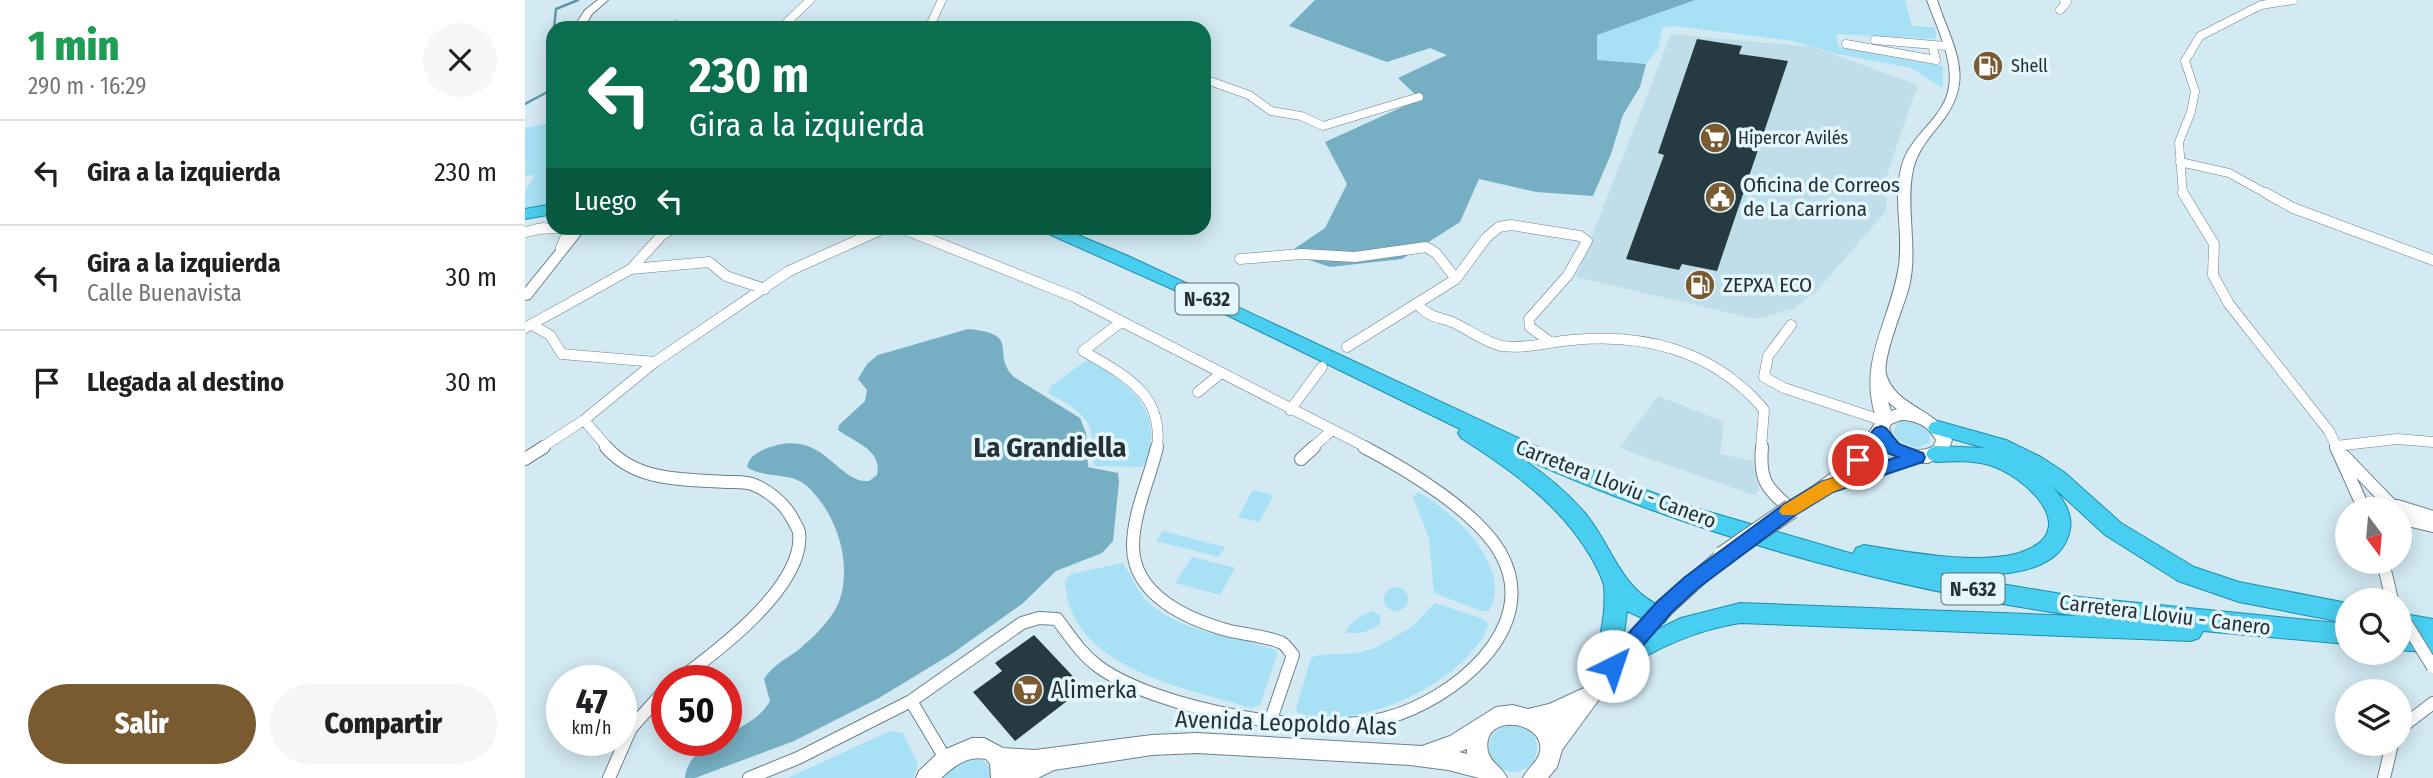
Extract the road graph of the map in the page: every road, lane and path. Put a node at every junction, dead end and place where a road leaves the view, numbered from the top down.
1 (604, 0) edge
2 (810, 0) edge
3 (941, 0) edge
4 (1932, 0) edge
5 (2064, 0) edge
6 (2293, 0) edge
7 (2060, 10) dead end
8 (582, 21) edge
9 (788, 21) edge
10 (932, 21) edge
11 (1875, 40) dead end
12 (1846, 44) dead end
13 (1932, 45) junction
14 (1946, 46) junction
15 (1211, 81) edge
16 (1419, 97) dead end
17 (2180, 162) junction
18 (546, 210) edge
19 (525, 214) edge
20 (546, 227) edge
21 (537, 229) junction
22 (546, 229) edge
23 (525, 232) edge
24 (567, 235) edge
25 (574, 235) edge
26 (662, 235) edge
27 (869, 235) edge
28 (919, 235) edge
29 (1065, 235) edge
30 (554, 259) junction
31 (1240, 259) dead end
32 (2433, 260) edge
33 (631, 269) junction
34 (1456, 279) junction
35 (765, 289) junction
36 (525, 296) edge
37 (1418, 304) junction
38 (1121, 322) junction
39 (1791, 325) dead end
40 (529, 326) edge
41 (1550, 342) junction
42 (1347, 347) dead end
43 (655, 362) junction
44 (1322, 367) dead end
45 (1220, 374) junction
46 (1364, 374) junction
47 (1878, 374) junction
48 (1198, 392) dead end
49 (1290, 410) junction
50 (1917, 415) junction
51 (584, 420) junction
52 (1883, 424) junction
53 (1938, 428) junction
54 (1331, 431) junction
55 (2433, 442) edge
56 (2336, 446) junction
57 (1927, 456) junction
58 (525, 458) edge
59 (1301, 459) dead end
60 (1611, 486) junction
61 (1827, 487) junction
62 (2359, 497) edge
63 (2382, 497) edge
64 (1790, 509) junction
65 (2412, 514) edge
66 (2433, 517) edge
67 (2412, 518) edge
68 (2433, 526) edge
69 (1614, 582) junction
70 (2335, 611) edge
71 (1657, 615) junction
72 (2412, 625) edge
73 (2433, 629) edge
74 (2335, 633) edge
75 (2412, 633) edge
76 (2335, 639) edge
77 (2412, 643) edge
78 (2433, 645) edge
79 (697, 665) edge
80 (2433, 667) edge
81 (1602, 679) junction
82 (911, 701) junction
83 (651, 703) edge
84 (2433, 703) edge
85 (1531, 718) junction
86 (2412, 719) edge
87 (1270, 722) junction
88 (1483, 729) junction
89 (1551, 747) junction
90 (1426, 754) junction
91 (2389, 756) edge
92 (1062, 757) junction
93 (945, 758) junction
94 (1000, 768) edge
95 (1491, 774) edge
96 (613, 776) edge
97 (1539, 776) edge
98 (749, 778) edge
99 (927, 778) edge
100 (1016, 778) edge
101 (2383, 778) edge

1 - 8 street
2 - 9 street
3 - 10 street
4 - 14 main road
5 - 7 street
6 - 17 street
11 - 13 street
12 - 13 street
13 - 14 street
14 - 47 main road
15 - 16 street
17 - 32 street
17 - 56 street
18 - 19 highway
20 - 21 street
21 - 22 street
21 - 23 street
24 - 30 street
25 - 30 street
26 - 33 street
27 - 35 street
28 - 38 street
29 - 46 highway, Carretera Lloviu - Canero / N-632
30 - 36 street
31 - 34 street
33 - 35 street
33 - 40 street
34 - 37 street
34 - 41 street
35 - 43 street
37 - 41 street
37 - 42 street
38 - 45 street
38 - 87 street
39 - 52 street
40 - 43 street
41 - 64 street
43 - 51 street
44 - 49 street
45 - 48 street
45 - 49 street
46 - 60 highway, Carretera Lloviu - Canero / N-632
46 - 69 highway
47 - 50 main road
47 - 52 main road
49 - 54 street
50 - 52 main road
50 - 53 main road
51 - 58 street
51 - 79 street
52 - 57 main road
52 - 61 main road
53 - 57 main road
53 - 70 highway
54 - 59 street
54 - 87 street
55 - 56 street
56 - 62 street
56 - 63 street
57 - 60 highway
57 - 61 main road
60 - 74 highway, Carretera Lloviu - Canero / N-632
61 - 64 main road
64 - 71 main road, bridge
65 - 66 street
67 - 68 street
69 - 71 highway
69 - 81 highway
71 - 81 main road
72 - 73 highway
75 - 80 street, bridge
76 - 81 highway
77 - 78 highway
81 - 85 main road, Avenida Leopoldo Alas
81 - 89 main road
82 - 87 street
82 - 93 street
82 - 98 street
83 - 96 street
84 - 86 street
85 - 88 main road, Avenida Leopoldo Alas
85 - 89 main road
88 - 90 main road, Avenida Leopoldo Alas
88 - 95 main road
89 - 97 main road
90 - 92 main road, Avenida Leopoldo Alas
90 - 95 main road, Avenida Leopoldo Alas
91 - 101 street
92 - 94 main road, Avenida Leopoldo Alas
92 - 100 main road, Avenida Leopoldo Alas
93 - 94 main road, Avenida Leopoldo Alas
93 - 99 main road

